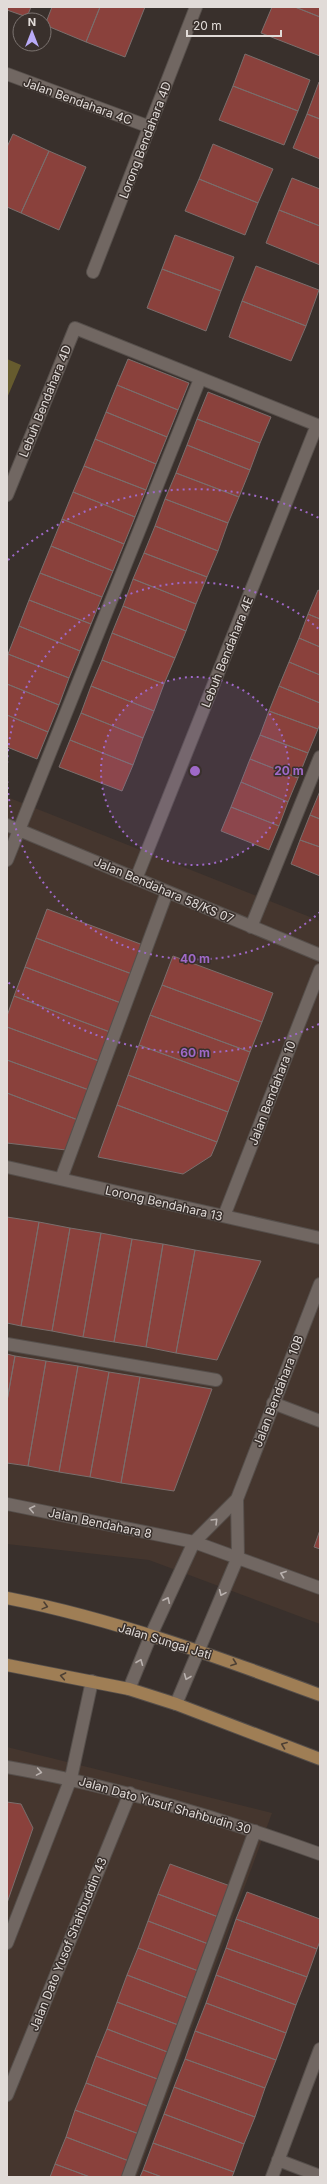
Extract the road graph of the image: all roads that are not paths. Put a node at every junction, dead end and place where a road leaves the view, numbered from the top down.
1 (196, 7) edge
2 (7, 74) edge
3 (150, 127) junction
4 (93, 272) dead end
5 (200, 379) junction
6 (10, 481) edge
7 (7, 495) edge
8 (320, 757) edge
9 (7, 825) edge
10 (19, 830) junction
11 (7, 860) edge
12 (136, 879) junction
13 (168, 892) junction
14 (251, 927) junction
15 (320, 955) edge
16 (320, 970) edge
17 (7, 1167) edge
18 (61, 1179) junction
19 (224, 1216) junction
20 (320, 1238) edge
21 (320, 1284) edge
22 (7, 1344) edge
23 (216, 1380) dead end
24 (273, 1403) junction
25 (320, 1421) edge
26 (237, 1499) junction
27 (7, 1504) edge
28 (194, 1542) junction
29 (238, 1557) junction
30 (320, 1588) edge
31 (7, 1598) edge
32 (151, 1635) junction
33 (197, 1650) junction
34 (7, 1665) edge
35 (92, 1681) junction
36 (129, 1688) junction
37 (320, 1695) edge
38 (176, 1704) junction
39 (320, 1759) edge
40 (7, 1767) edge
41 (71, 1778) junction
42 (130, 1792) junction
43 (255, 1830) junction
44 (320, 1854) edge
45 (8, 1940) edge
46 (320, 2048) edge
47 (7, 2095) edge
48 (278, 2160) junction
49 (320, 2176) edge
50 (128, 2177) edge
51 (272, 2177) edge

1 - 3 street, Lorong Bendahara 4D
2 - 3 street, Jalan Bendahara 4C
3 - 4 street, Lorong Bendahara 4D
5 - 6 street, Lebuh Bendahara 4D
5 - 10 street
5 - 12 street, Lebuh Bendahara 4E
6 - 7 street, Lebuh Bendahara 4D
8 - 14 street
9 - 10 street, Jalan Bendahara 58/KS 07
10 - 11 street
10 - 12 street, Jalan Bendahara 58/KS 07
12 - 13 street, Jalan Bendahara 58/KS 07
13 - 14 street, Jalan Bendahara 58/KS 07
13 - 18 street
14 - 15 street, Jalan Bendahara 58/KS 07
16 - 19 street, Jalan Bendahara 10
17 - 18 street, Lorong Bendahara 13
18 - 19 street, Lorong Bendahara 13
19 - 20 street, Lorong Bendahara 13
21 - 24 street, Jalan Bendahara 10B
22 - 23 street
24 - 25 street
24 - 26 street, Jalan Bendahara 10B
28 -> 26 street, Jalan Bendahara 10B
26 - 29 street, Jalan Bendahara 10B
28 -> 27 street, Jalan Bendahara 8
28 - 29 street, Jalan Bendahara 8
32 -> 28 street, Jalan Bendahara 10B
30 -> 29 street
29 -> 33 street, Jalan Bendahara 10B
31 -> 32 main road, Jalan Sungai Jati
32 - 33 main road, Jalan Sungai Jati
36 -> 32 street, Jalan Bendahara 10B
33 -> 37 main road, Jalan Sungai Jati
33 -> 38 street, Jalan Bendahara 10B
35 -> 34 main road
35 - 36 main road
35 - 41 street
36 - 38 main road
39 -> 38 main road
40 -> 41 street, Jalan Dato Yusuf Shahbudin 30
41 - 42 street, Jalan Dato Yusuf Shahbudin 30
41 - 45 street
42 - 43 street, Jalan Dato Yusuf Shahbudin 30
42 - 47 street, Jalan Dato Yusof Shahbuddin 43
43 - 44 street, Jalan Dato Yusuf Shahbudin 30
43 - 50 street
46 - 48 street
48 - 49 street
48 - 51 street

